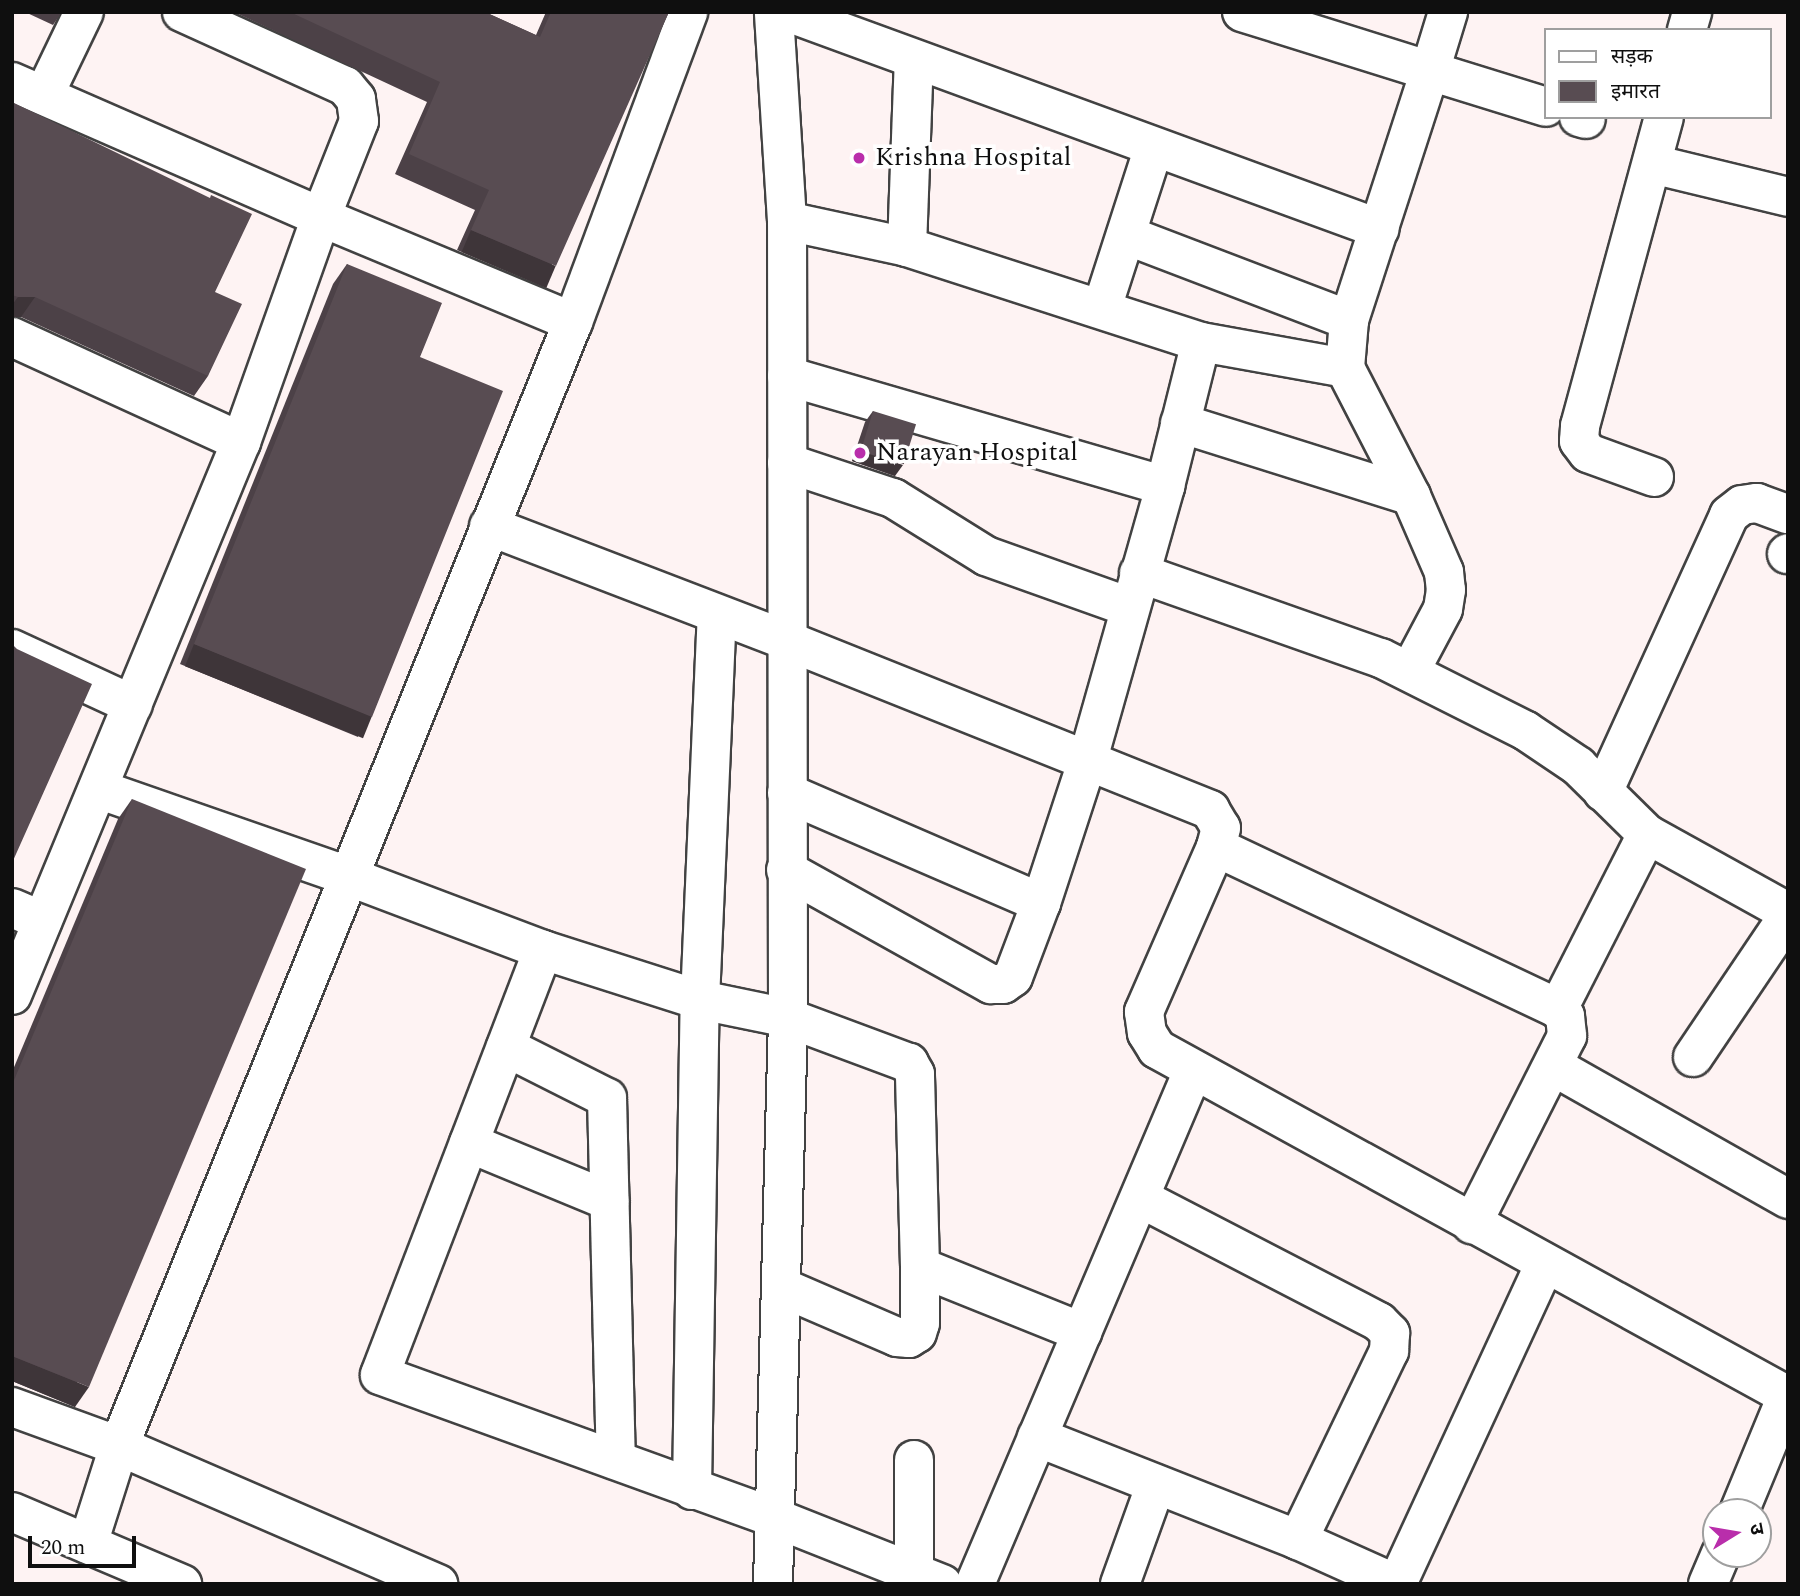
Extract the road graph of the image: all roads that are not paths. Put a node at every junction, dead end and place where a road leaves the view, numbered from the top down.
1 (83, 12) edge
2 (183, 12) edge
3 (688, 12) edge
4 (774, 12) edge
5 (787, 12) edge
6 (1242, 12) edge
7 (1448, 12) edge
8 (914, 60) junction
9 (1430, 71) junction
10 (28, 89) edge
11 (1545, 107) edge
12 (1663, 119) edge
13 (1154, 147) junction
14 (1652, 164) junction
15 (1788, 197) edge
16 (321, 217) junction
17 (787, 222) junction
18 (1380, 229) junction
19 (1126, 235) junction
20 (908, 247) junction
21 (1102, 308) junction
22 (1349, 320) junction
23 (573, 322) junction
24 (12, 337) edge
25 (1201, 342) junction
26 (1345, 368) junction
27 (788, 376) junction
28 (1180, 423) junction
29 (241, 442) junction
30 (786, 463) junction
31 (1654, 477) dead end
32 (1165, 486) junction
33 (1411, 496) junction
34 (1788, 514) edge
35 (489, 526) junction
36 (1134, 590) junction
37 (717, 615) junction
38 (788, 641) junction
39 (12, 649) edge
40 (1410, 671) junction
41 (133, 705) junction
42 (1088, 759) junction
43 (98, 789) junction
44 (1603, 792) junction
45 (787, 793) junction
46 (1647, 834) junction
47 (1216, 847) junction
48 (786, 870) junction
49 (350, 877) junction
50 (1041, 903) junction
51 (1788, 914) edge
52 (27, 915) edge
53 (543, 950) junction
54 (12, 995) edge
55 (700, 1000) junction
56 (1558, 1009) junction
57 (788, 1018) junction
58 (506, 1048) junction
59 (1693, 1057) dead end
60 (1553, 1066) junction
61 (1194, 1071) junction
62 (469, 1143) junction
63 (1140, 1198) junction
64 (1788, 1199) edge
65 (610, 1201) junction
66 (1472, 1224) junction
67 (1545, 1263) junction
68 (920, 1267) junction
69 (781, 1287) junction
70 (1082, 1332) junction
71 (1788, 1396) edge
72 (12, 1407) edge
73 (1037, 1437) junction
74 (119, 1446) junction
75 (616, 1460) junction
76 (914, 1460) dead end
77 (1156, 1484) junction
78 (692, 1490) junction
79 (1745, 1498) edge
80 (12, 1512) edge
81 (775, 1518) junction
82 (1298, 1540) junction
83 (88, 1544) junction
84 (928, 1578) edge
85 (182, 1584) edge
86 (438, 1584) edge
87 (774, 1584) edge
88 (975, 1584) edge
89 (1120, 1584) edge
90 (1396, 1584) edge

1 - 10 street
2 - 16 street
3 - 23 street
4 - 17 street
5 - 8 street
6 - 9 street
7 - 9 street
8 - 13 street
8 - 20 street
9 - 11 street
9 - 18 street
10 - 16 street
12 - 14 street
13 - 18 street
13 - 19 street
14 - 15 street
14 - 31 street
16 - 23 street
16 - 29 street
17 - 20 street
17 - 27 street
18 - 22 street
19 - 21 street
19 - 22 street
20 - 21 street
21 - 25 street
22 - 26 street
23 - 35 street
24 - 29 street
25 - 26 street
25 - 28 street
26 - 33 street
27 - 30 street
27 - 32 street
28 - 32 street
28 - 33 street
29 - 41 street
30 - 36 street
30 - 38 street
32 - 36 street
33 - 40 street
34 - 44 street
35 - 37 street
35 - 49 street
36 - 40 street
36 - 42 street
37 - 38 street
37 - 55 street
38 - 42 street
38 - 45 street
39 - 41 street
40 - 44 street
41 - 43 street
42 - 47 street
42 - 50 street
43 - 49 street
43 - 52 street
44 - 46 street
45 - 48 street
45 - 50 street
46 - 51 street
46 - 56 street
47 - 56 street
47 - 61 street
48 - 50 street
48 - 57 street
49 - 53 street
49 - 74 street
51 - 59 street
52 - 54 street
53 - 55 street
53 - 58 street
55 - 57 street
55 - 78 street
56 - 60 street
57 - 68 street
57 - 69 street
58 - 62 street
58 - 65 street
60 - 64 street
60 - 66 street
61 - 63 street
61 - 66 street
62 - 65 street
62 - 75 street
63 - 70 street
63 - 82 street
65 - 75 street
66 - 67 street
67 - 71 street
67 - 90 street
68 - 69 street
68 - 70 street
69 - 81 street
70 - 73 street
71 - 79 street
72 - 74 street
73 - 77 street
73 - 88 street
74 - 83 street
74 - 86 street
75 - 78 street
76 - 84 street
77 - 82 street
77 - 89 street
78 - 81 street
80 - 83 street
81 - 84 street
81 - 87 street
82 - 90 street
83 - 85 street

